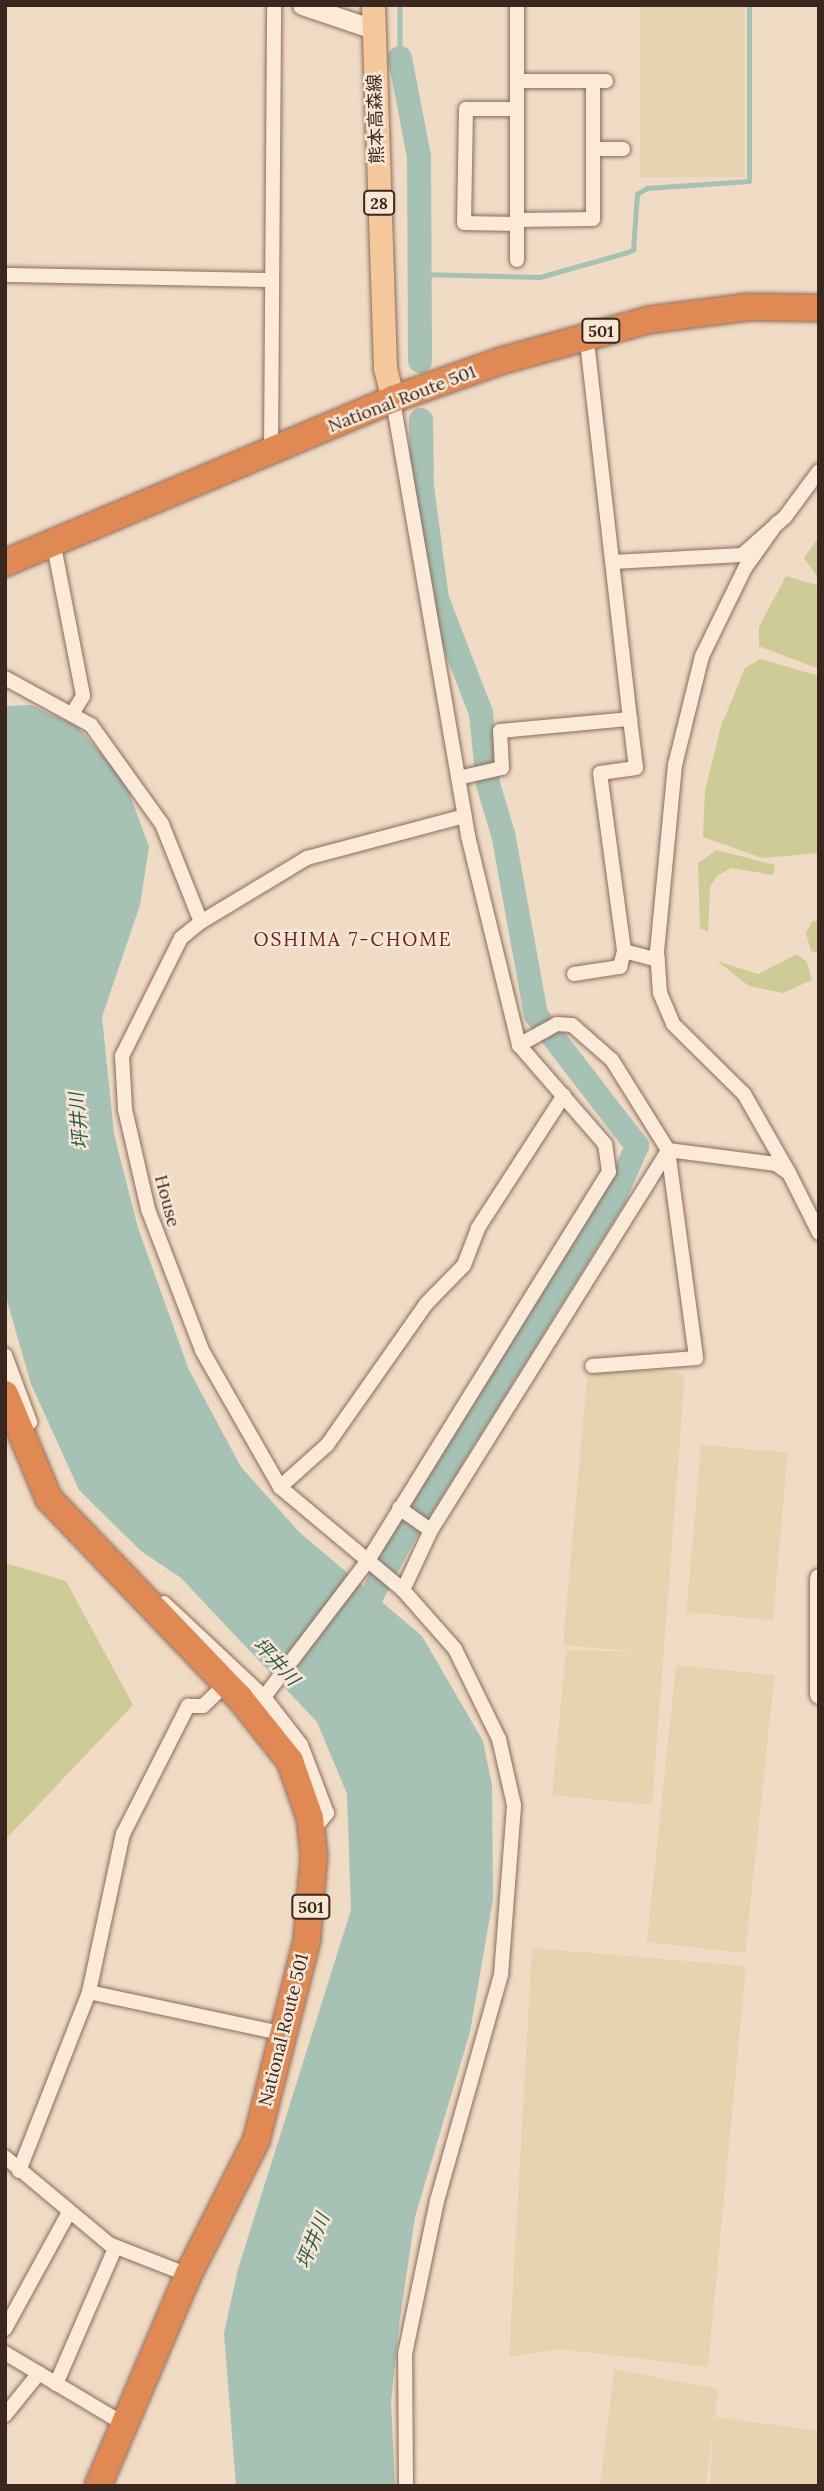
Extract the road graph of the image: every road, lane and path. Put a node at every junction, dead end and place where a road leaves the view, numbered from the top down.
1 (274, 5) edge
2 (302, 5) edge
3 (373, 5) edge
4 (517, 5) edge
5 (373, 29) junction
6 (517, 81) junction
7 (517, 109) junction
8 (593, 149) junction
9 (623, 149) dead end
10 (517, 222) junction
11 (517, 260) dead end
12 (5, 275) edge
13 (272, 279) junction
14 (819, 309) edge
15 (586, 334) junction
16 (393, 399) junction
17 (271, 452) junction
18 (819, 471) edge
19 (777, 523) junction
20 (52, 541) junction
21 (612, 562) junction
22 (5, 563) edge
23 (5, 678) edge
24 (74, 711) junction
25 (629, 719) junction
26 (458, 778) junction
27 (465, 816) junction
28 (201, 922) junction
29 (624, 951) junction
30 (658, 960) junction
31 (574, 974) dead end
32 (519, 1045) junction
33 (564, 1095) junction
34 (668, 1150) junction
35 (789, 1173) junction
36 (819, 1233) edge
37 (5, 1355) edge
38 (593, 1366) dead end
39 (5, 1394) edge
40 (280, 1488) junction
41 (399, 1508) junction
42 (431, 1530) junction
43 (366, 1565) junction
44 (819, 1578) edge
45 (129, 1585) junction
46 (401, 1588) junction
47 (225, 1685) junction
48 (266, 1693) junction
49 (819, 1694) edge
50 (312, 1833) junction
51 (89, 1992) junction
52 (285, 2034) junction
53 (5, 2157) edge
54 (19, 2171) junction
55 (69, 2212) junction
56 (115, 2248) junction
57 (188, 2275) junction
58 (5, 2329) edge
59 (5, 2353) edge
60 (39, 2373) junction
61 (56, 2384) junction
62 (5, 2415) edge
63 (124, 2424) junction
64 (98, 2486) edge
65 (407, 2486) edge

1 - 13 street
2 - 5 street
3 - 5 main road, 熊本高森線 / 28
4 - 6 street
5 - 16 main road, 熊本高森線 / 28
6 - 7 street
6 - 8 street
7 - 10 street
7 - 10 street
8 - 9 street
8 - 10 street
10 - 11 street
12 - 13 street
13 - 17 street
14 - 15 highway, National Route 501 / 501
15 - 16 highway, National Route 501 / 501
15 - 21 street
16 - 17 highway, National Route 501 / 501
16 - 26 street
17 - 20 highway, National Route 501 / 501
18 - 19 street
19 - 21 street
19 - 30 street
20 - 22 highway, National Route 501 / 501
20 - 24 street
21 - 25 street
23 - 24 street
24 - 28 street
25 - 26 street
25 - 29 street
26 - 27 street
27 - 28 street, House
27 - 32 street
28 - 40 street, House
29 - 30 street
29 - 31 street
30 - 35 street
32 - 33 street
32 - 34 street
33 - 40 street
33 - 41 street
34 - 35 street
34 - 38 street
34 - 42 street
35 - 36 street
37 - 45 street
39 - 45 highway, National Route 501 / 501
40 - 43 street
41 - 42 street
41 - 43 street
42 - 46 street
43 - 46 street
43 - 48 street
44 - 49 street
45 - 47 highway, National Route 501 / 501
45 - 48 street
46 - 65 street
47 - 50 highway, National Route 501 / 501
47 - 51 street
48 - 50 street
50 - 52 highway, National Route 501 / 501
51 - 52 street
51 - 54 street
52 - 57 highway, National Route 501 / 501
53 - 54 street
54 - 55 street
55 - 56 street
55 - 58 street
56 - 57 street
56 - 61 street
57 - 63 highway, National Route 501 / 501
59 - 60 street
60 - 61 street
60 - 62 street
61 - 63 street
63 - 64 highway, National Route 501 / 501

